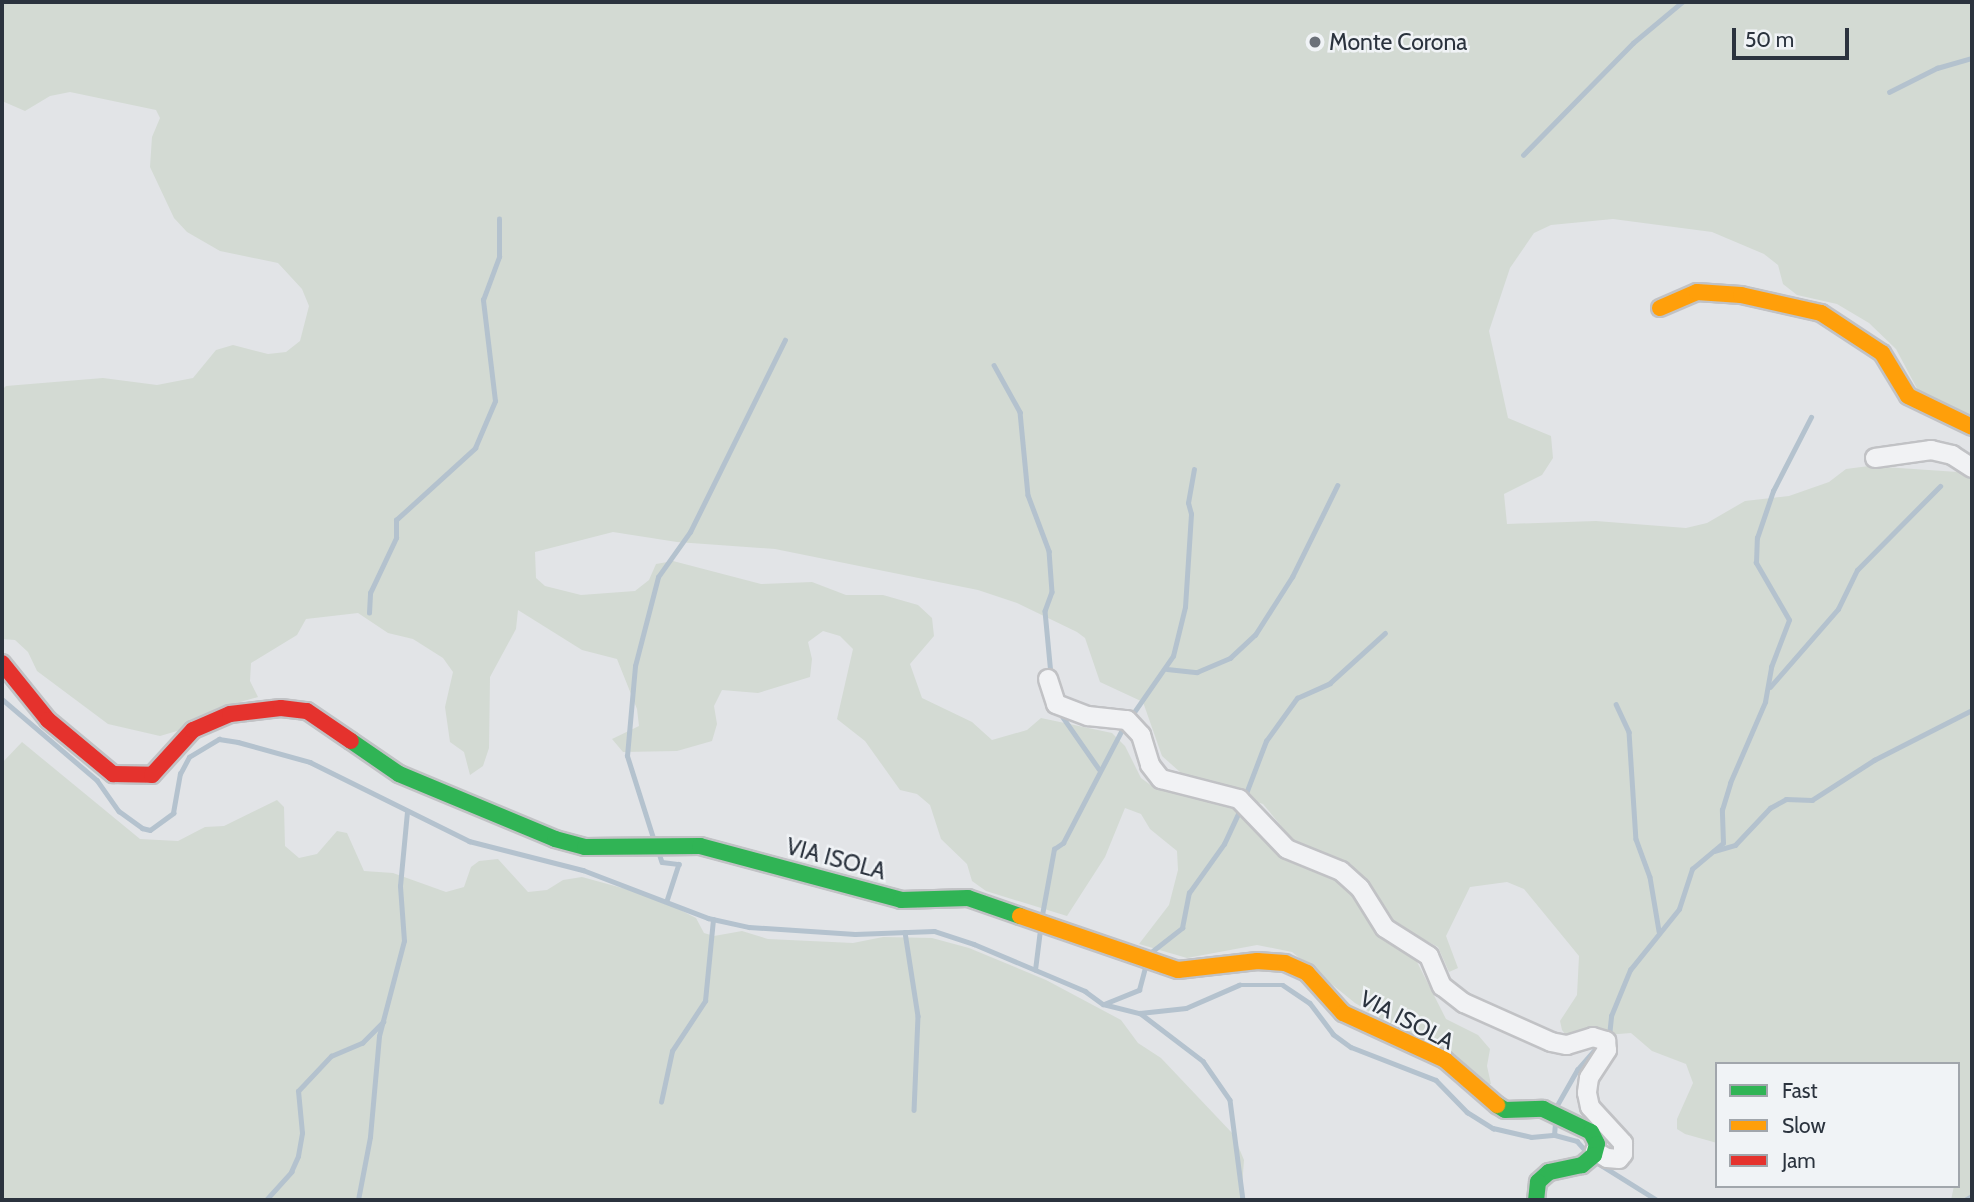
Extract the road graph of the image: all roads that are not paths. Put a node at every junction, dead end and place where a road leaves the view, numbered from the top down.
1 (1660, 308) dead end
2 (1972, 427) edge
3 (1875, 458) dead end
4 (1972, 468) edge
5 (2, 663) edge
6 (1048, 679) dead end
7 (1595, 1151) junction
8 (1536, 1200) edge

1 - 2 street
3 - 4 street
5 - 7 street, VIA ISOLA
6 - 7 street
7 - 8 street

